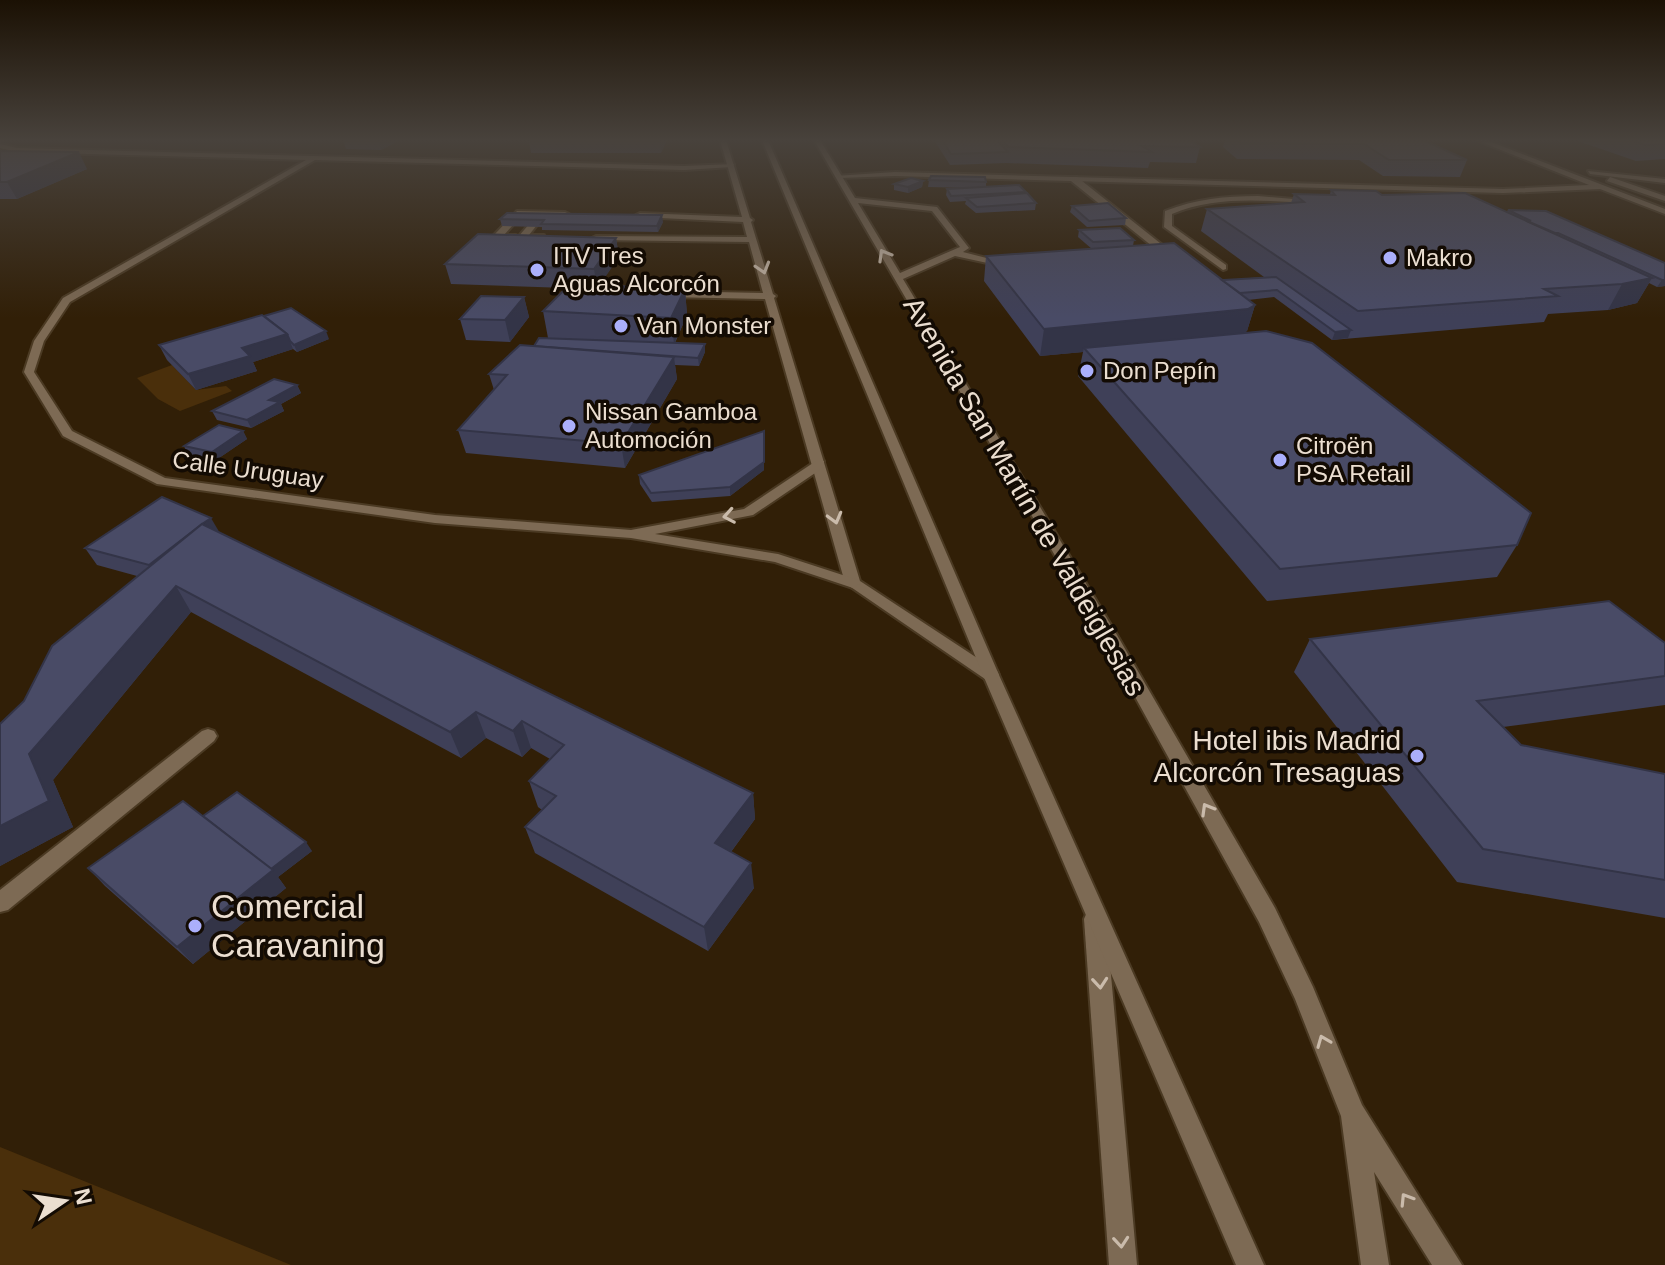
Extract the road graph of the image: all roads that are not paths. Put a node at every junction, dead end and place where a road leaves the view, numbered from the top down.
1 (242, 199) edge
2 (743, 199) edge
3 (790, 199) edge
4 (1099, 199) edge
5 (1212, 199) edge
6 (1254, 199) edge
7 (1632, 199) edge
8 (852, 200) joint
9 (1325, 201) edge
10 (1665, 212) edge
11 (543, 213) junction
12 (581, 214) edge
13 (627, 215) edge
14 (749, 220) junction
15 (552, 235) edge
16 (522, 237) junction
17 (590, 238) edge
18 (754, 240) junction
19 (955, 253) junction
20 (1143, 257) edge
21 (1017, 266) edge
22 (1223, 267) dead end
23 (897, 278) junction
24 (653, 294) edge
25 (771, 296) junction
26 (820, 464) junction
27 (631, 534) junction
28 (853, 583) junction
29 (991, 675) junction
30 (208, 736) dead end
31 (0, 903) edge
32 (1094, 905) junction
33 (1353, 1114) junction
34 (1123, 1265) edge
35 (1250, 1265) edge
36 (1375, 1265) edge
37 (1448, 1265) edge

1 - 27 street, Calle Uruguay
2 - 14 street
3 - 29 street
4 - 20 street
5 - 22 street
6 - 9 street
7 - 10 street
8 - 19 street
23 -> 8 street, Avenida San Martín de Valdeiglesias
11 - 12 street
11 - 16 street
11 - 16 street
13 - 14 street
14 - 18 street
15 - 16 street
17 - 18 street
18 -> 25 street
19 - 21 street
19 - 23 street
33 -> 23 street, Avenida San Martín de Valdeiglesias
24 - 25 street
25 - 26 street
26 -> 27 street, Calle Uruguay
26 -> 28 street
27 - 28 street, Calle Uruguay
28 - 29 street
29 - 32 street
30 - 31 street
32 -> 34 street
32 - 35 street
33 - 36 street, Avenida San Martín de Valdeiglesias
37 -> 33 street, Avenida San Martín de Valdeiglesias

